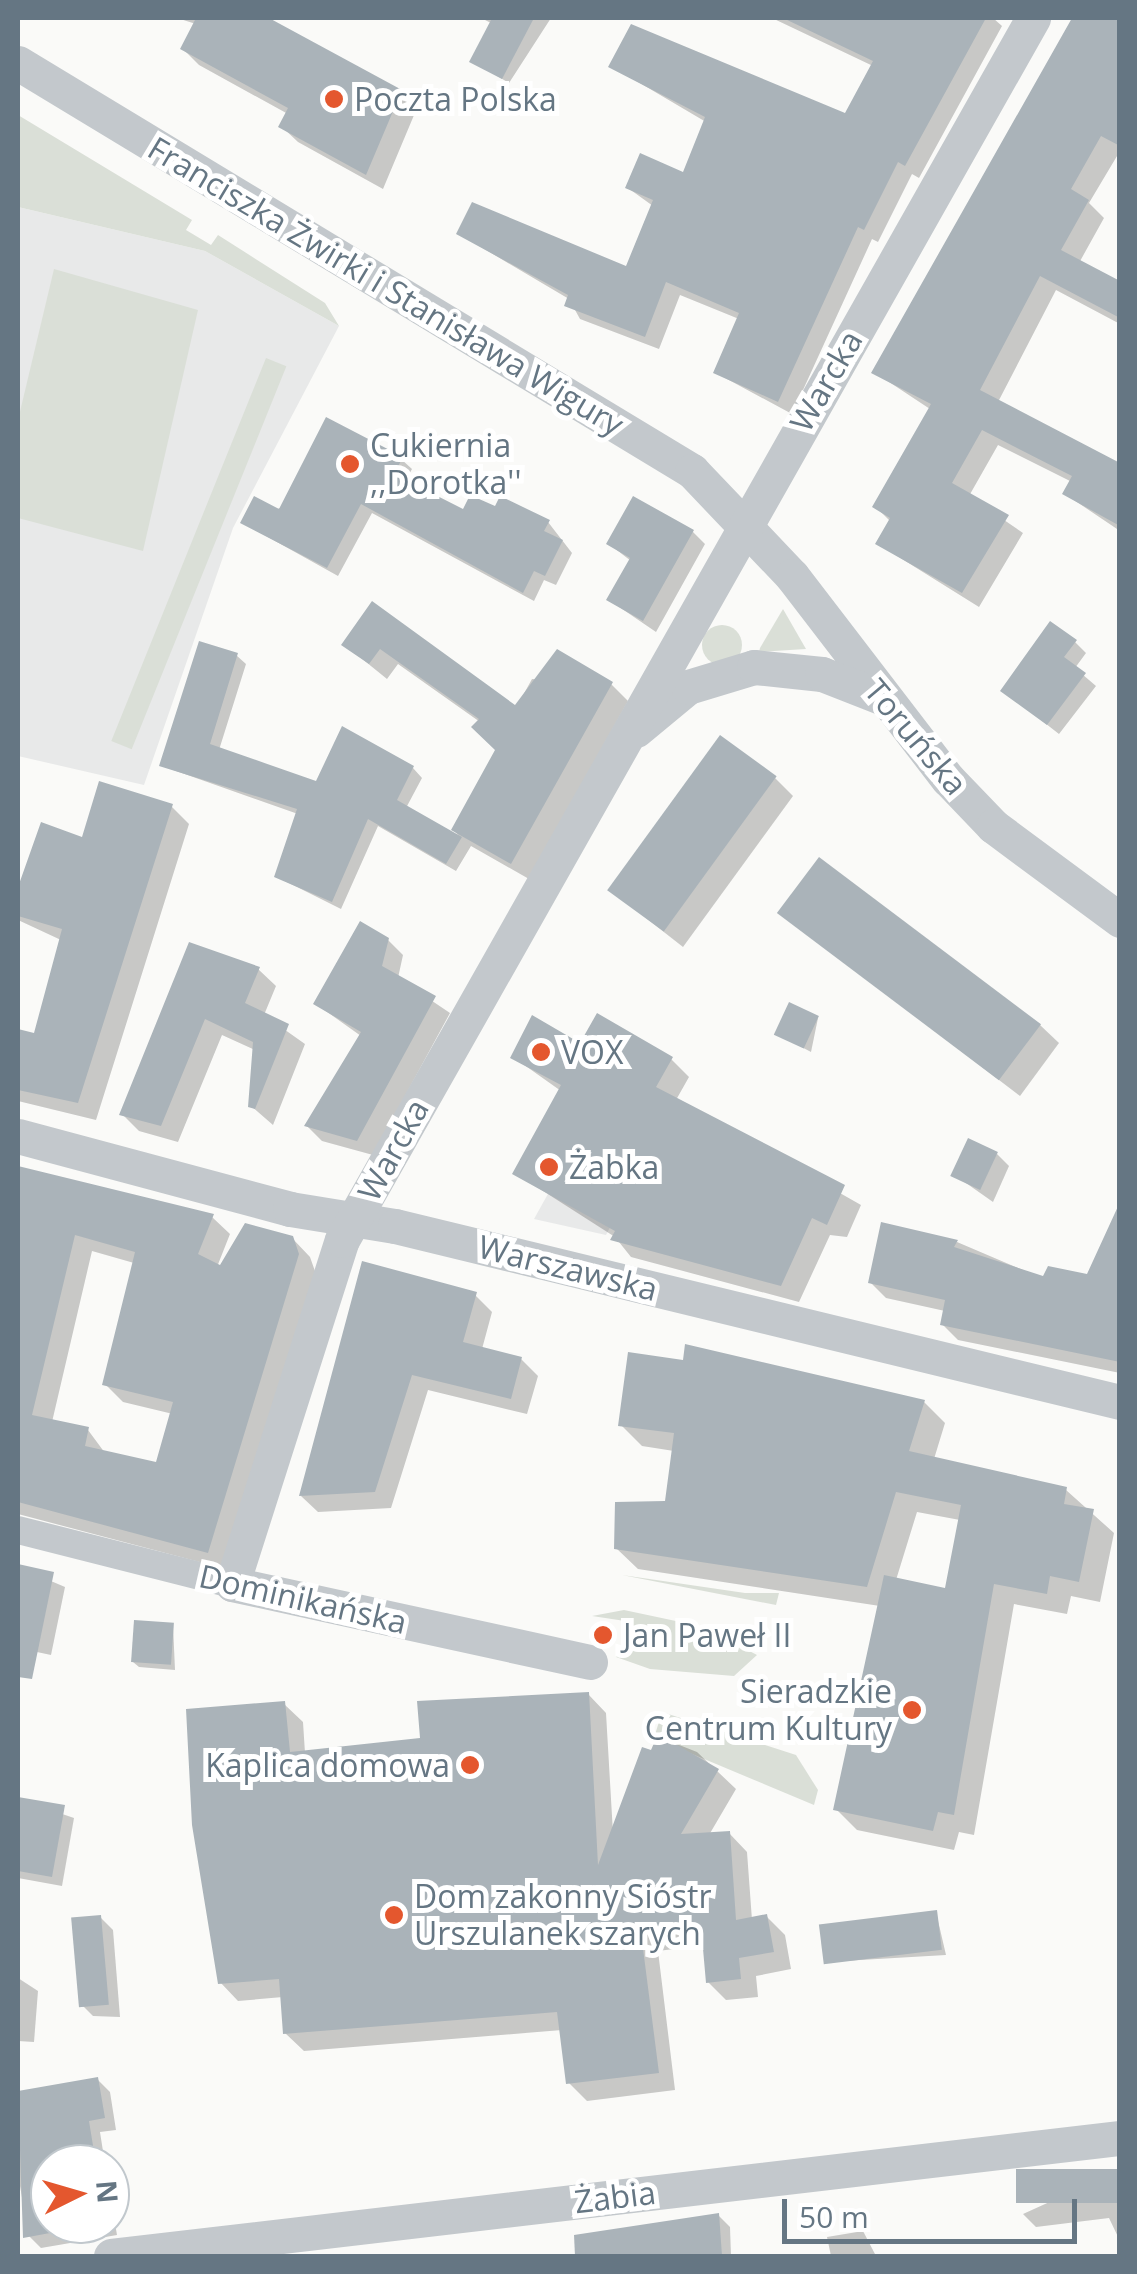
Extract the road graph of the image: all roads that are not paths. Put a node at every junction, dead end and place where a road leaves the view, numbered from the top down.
1 (1032, 18) edge
2 (18, 63) edge
3 (742, 524) junction
4 (882, 698) junction
5 (620, 744) junction
6 (1120, 920) edge
7 (18, 1136) edge
8 (355, 1217) junction
9 (1120, 1402) edge
10 (18, 1530) edge
11 (232, 1584) junction
12 (590, 1662) dead end
13 (1120, 2138) edge
14 (111, 2256) edge

1 - 3 street, Warcka
2 - 3 street, Franciszka Żwirki i Stanisława Wigury
3 - 4 street, Toruńska
3 - 5 street, Warcka
4 - 5 street, Warcka
4 - 6 street, Toruńska
5 - 8 street, Warcka
7 - 8 street, Warszawska
8 - 9 street, Warszawska
8 - 11 street, Warcka
10 - 11 street, Dominikańska
11 - 12 street, Dominikańska
13 - 14 street, Żabia

